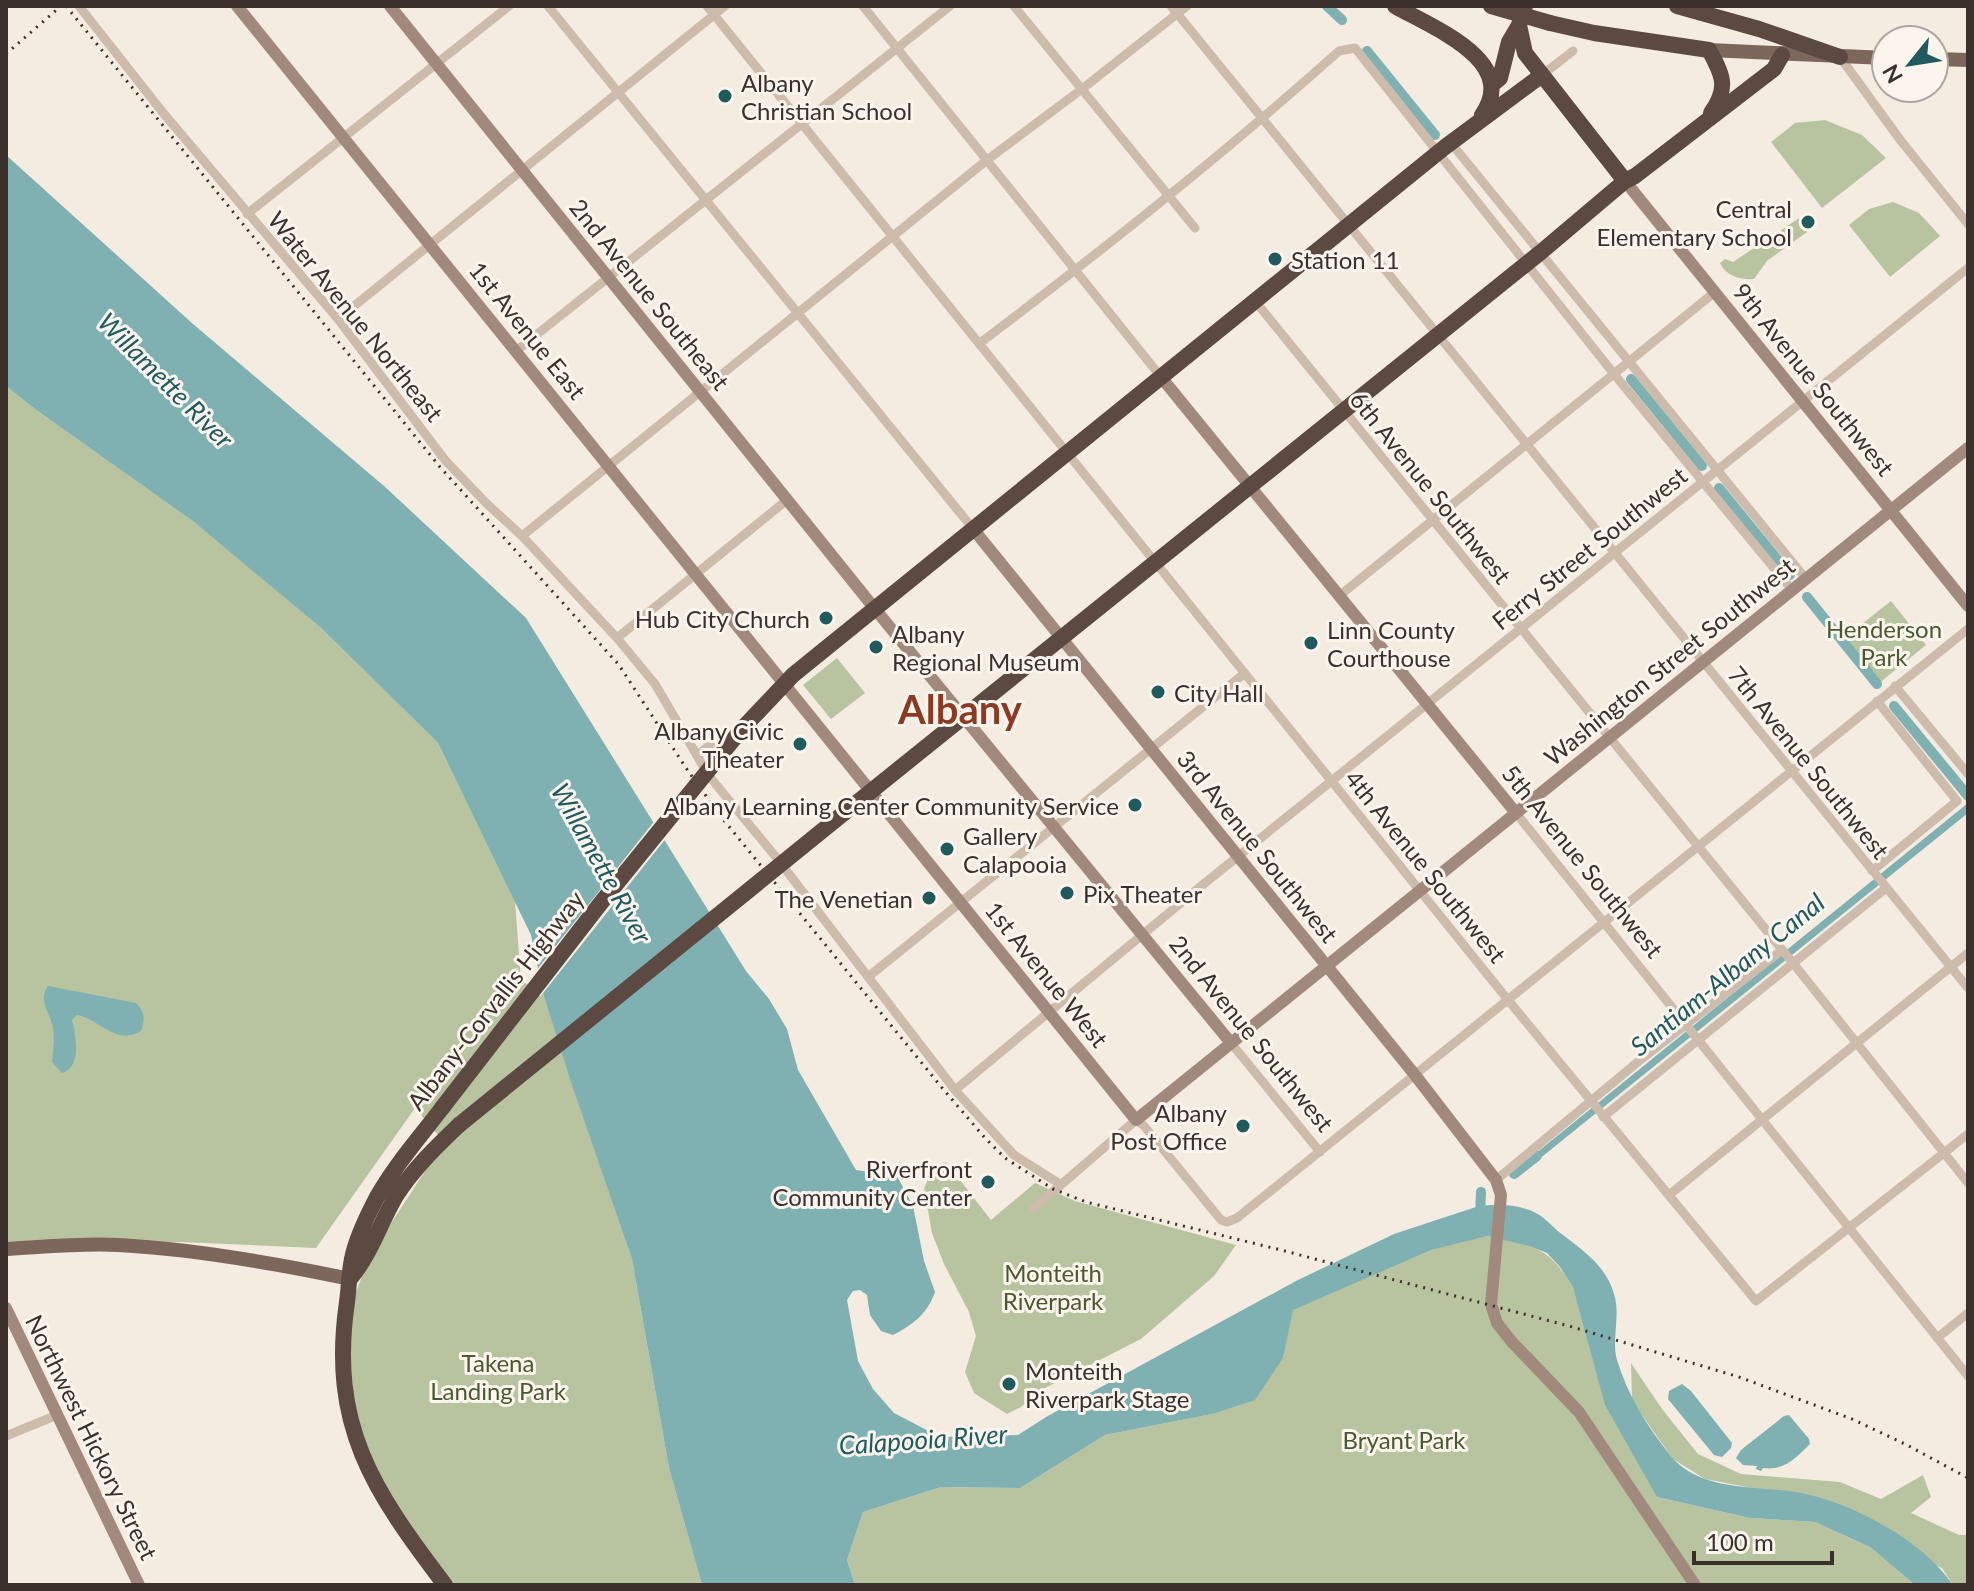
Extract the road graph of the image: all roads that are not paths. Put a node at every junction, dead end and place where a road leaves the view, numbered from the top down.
1 (79, 6) edge
2 (237, 6) edge
3 (390, 6) edge
4 (509, 6) edge
5 (548, 6) edge
6 (707, 6) edge
7 (725, 6) edge
8 (863, 6) edge
9 (950, 6) edge
10 (1014, 6) edge
11 (1187, 6) edge
12 (1395, 6) edge
13 (1491, 6) edge
14 (1525, 6) edge
15 (1677, 6) edge
16 (1175, 10) edge
17 (715, 15) junction
18 (1519, 25) junction
19 (896, 47) junction
20 (1709, 50) junction
21 (1573, 51) dead end
22 (1782, 55) junction
23 (1840, 57) junction
24 (1870, 58) edge
25 (437, 63) junction
26 (1542, 75) junction
27 (1494, 83) junction
28 (1082, 89) junction
29 (620, 93) junction
30 (1263, 119) junction
31 (1705, 121) junction
32 (1477, 122) junction
33 (803, 123) junction
34 (344, 139) junction
35 (1444, 148) junction
36 (987, 160) junction
37 (523, 170) junction
38 (1625, 181) junction
39 (1169, 196) junction
40 (706, 201) junction
41 (247, 214) junction
42 (1349, 224) junction
43 (1968, 224) edge
44 (1195, 228) dead end
45 (894, 236) junction
46 (430, 243) junction
47 (1541, 252) junction
48 (1527, 263) junction
49 (1968, 268) edge
50 (1076, 272) junction
51 (607, 277) junction
52 (1715, 292) junction
53 (1255, 301) junction
54 (798, 314) junction
55 (338, 319) junction
56 (1439, 334) junction
57 (980, 343) junction
58 (516, 351) junction
59 (1628, 362) junction
60 (1614, 374) junction
61 (1161, 377) junction
62 (701, 392) junction
63 (1804, 401) junction
64 (1343, 411) junction
65 (1527, 443) junction
66 (1968, 448) edge
67 (1068, 453) junction
68 (610, 466) junction
69 (1717, 470) junction
70 (1702, 482) junction
71 (1251, 486) junction
72 (787, 500) junction
73 (1892, 509) junction
74 (1431, 520) junction
75 (974, 530) junction
76 (522, 536) junction
77 (1615, 553) junction
78 (1156, 562) junction
79 (697, 574) junction
80 (1806, 579) junction
81 (1792, 590) junction
82 (1339, 596) junction
83 (1968, 606) edge
84 (875, 609) junction
85 (1521, 629) junction
86 (1968, 629) edge
87 (617, 638) junction
88 (1062, 639) junction
89 (1703, 662) junction
90 (1245, 673) junction
91 (785, 683) junction
92 (1895, 686) junction
93 (1877, 701) junction
94 (1427, 704) junction
95 (964, 716) junction
96 (1610, 738) junction
97 (711, 744) dead end
98 (1152, 749) junction
99 (697, 756) junction
100 (1792, 772) junction
101 (1968, 774) edge
102 (1332, 782) junction
103 (872, 791) junction
104 (1516, 813) junction
105 (1055, 828) junction
106 (1698, 846) junction
107 (1239, 857) junction
108 (1879, 880) junction
109 (1420, 891) junction
110 (962, 903) junction
111 (1604, 923) junction
112 (1143, 935) junction
113 (1782, 950) junction
114 (1968, 953) edge
115 (1792, 961) junction
116 (1326, 966) junction
117 (1950, 966) junction
118 (868, 977) junction
119 (1968, 988) edge
120 (1508, 1000) junction
121 (1049, 1011) junction
122 (1693, 1032) junction
123 (1856, 1042) junction
124 (1231, 1043) junction
125 (1415, 1075) junction
126 (955, 1090) junction
127 (1592, 1103) junction
128 (1602, 1115) junction
129 (1764, 1118) junction
130 (1136, 1120) junction
131 (1968, 1134) edge
132 (1320, 1152) junction
133 (1944, 1154) junction
134 (1496, 1180) junction
135 (1968, 1183) edge
136 (1060, 1184) junction
137 (1669, 1195) junction
138 (1034, 1208) dead end
139 (1850, 1227) junction
140 (6, 1249) edge
141 (350, 1279) junction
142 (6, 1308) edge
143 (1968, 1313) edge
144 (1937, 1338) junction
145 (1968, 1376) edge
146 (57, 1415) junction
147 (6, 1436) edge
148 (139, 1585) edge
149 (445, 1585) edge
150 (1695, 1585) edge

1 - 41 street, Water Avenue Northeast
2 - 34 street, 1st Avenue East
3 - 25 street, 2nd Avenue Southeast
4 - 25 street
5 - 29 street
6 - 17 street, 4th Avenue Southwest
7 - 17 street
8 - 19 street
9 - 19 street
10 - 28 street
11 - 16 street
12 - 27 highway
13 - 20 highway, bridge
14 - 18 highway
15 - 23 highway
16 - 28 street
16 - 30 street, 7th Avenue Southwest
17 - 29 street
17 - 33 street, 4th Avenue Southwest
18 - 26 highway
18 - 27 highway
19 - 33 street
19 - 36 street
20 - 22 main road
20 - 31 highway
21 - 26 street
22 - 23 main road
22 - 31 highway, Albany-Corvallis Highway
23 - 24 main road
23 - 43 street
25 - 34 street
25 - 37 street, 2nd Avenue Southeast
26 - 32 highway, Albany-Corvallis Highway
26 - 38 highway
27 - 32 highway
28 - 36 street
28 - 39 street
29 - 37 street
29 - 40 street
30 - 35 street
30 - 39 street
30 - 42 street, 7th Avenue Southwest
31 - 38 highway, Albany-Corvallis Highway
32 - 35 highway, Albany-Corvallis Highway
33 - 40 street
33 - 45 street, 4th Avenue Southwest
34 - 41 street
34 - 46 street, 1st Avenue East
35 - 42 highway, Albany-Corvallis Highway
35 - 47 street
35 - 48 street
36 - 45 street
36 - 50 street
37 - 46 street
37 - 51 street, 2nd Avenue Southeast
38 - 47 highway, Albany-Corvallis Highway
38 - 52 street, 9th Avenue Southwest
39 - 44 street
39 - 50 street
40 - 51 street
40 - 54 street
41 - 55 street, Water Avenue Northeast
42 - 53 highway, Albany-Corvallis Highway
42 - 56 street, 7th Avenue Southwest
45 - 54 street
45 - 57 street, 4th Avenue Southwest
46 - 55 street
46 - 58 street, 1st Avenue East
47 - 48 highway, Albany-Corvallis Highway
47 - 59 street
48 - 56 highway, Albany-Corvallis Highway
48 - 60 street
49 - 63 street, Ferry Street Southwest
50 - 57 street
50 - 61 street
51 - 58 street
51 - 62 street, 2nd Avenue Southeast
52 - 59 street
52 - 63 street, 9th Avenue Southwest
53 - 61 highway, Albany-Corvallis Highway
53 - 64 street, 6th Avenue Southwest
54 - 62 street
54 - 75 street
55 - 76 street, Water Avenue Northeast
56 - 64 highway, Albany-Corvallis Highway
56 - 65 street, 7th Avenue Southwest
57 - 67 street, 4th Avenue Southwest
58 - 68 street, 1st Avenue East
59 - 60 street
59 - 69 street
60 - 65 street
60 - 70 street
61 - 67 highway, Albany-Corvallis Highway
61 - 71 street, 5th Avenue Southwest
62 - 68 street
62 - 72 street, 2nd Avenue Southeast
63 - 69 street, Ferry Street Southwest
63 - 73 street, 9th Avenue Southwest
64 - 71 highway, Albany-Corvallis Highway
64 - 74 street, 6th Avenue Southwest
65 - 74 street
65 - 77 street, 7th Avenue Southwest
66 - 73 street, Washington Street Southwest
67 - 75 highway, Albany-Corvallis Highway
67 - 78 street, 4th Avenue Southwest
68 - 76 street
68 - 79 street, 1st Avenue East
69 - 70 street, Ferry Street Southwest
69 - 80 street
70 - 77 street, Ferry Street Southwest
70 - 81 street
71 - 78 highway, Albany-Corvallis Highway
71 - 82 street, 5th Avenue Southwest
72 - 79 street
72 - 84 street, 2nd Avenue Southeast
73 - 80 street, Washington Street Southwest
73 - 83 street, 9th Avenue Southwest
74 - 82 street
74 - 85 street, 6th Avenue Southwest
75 - 84 highway, Albany-Corvallis Highway
75 - 88 street, 3rd Avenue Southwest
76 - 87 street, Water Avenue Northeast
77 - 85 street, Ferry Street Southwest
77 - 89 street, 7th Avenue Southwest
78 - 88 highway, Albany-Corvallis Highway
78 - 90 street, 4th Avenue Southwest
79 - 87 street
79 - 91 street, 1st Avenue East
80 - 81 street, Washington Street Southwest
81 - 89 street, Washington Street Southwest
82 - 94 street, 5th Avenue Southwest
84 - 91 highway, Albany-Corvallis Highway
84 - 95 street, 2nd Avenue Southwest
85 - 94 street, Ferry Street Southwest
85 - 96 street, 6th Avenue Southwest
86 - 92 street
87 - 99 street, Water Avenue Northeast
88 - 95 highway, Albany-Corvallis Highway
88 - 98 street, 3rd Avenue Southwest
89 - 96 street, Washington Street Southwest
89 - 100 street, 7th Avenue Southwest
90 - 98 street
90 - 102 street, 4th Avenue Southwest
91 - 103 street, 1st Avenue West
91 - 141 highway, Albany-Corvallis Highway, bridge
92 - 93 street
92 - 101 street
93 - 100 street
93 - 108 street
94 - 102 street, Ferry Street Southwest
94 - 104 street, 5th Avenue Southwest
95 - 103 highway, Albany-Corvallis Highway
95 - 105 street, 2nd Avenue Southwest
96 - 104 street, Washington Street Southwest
96 - 106 street, 6th Avenue Southwest
97 - 99 street
98 - 105 street
98 - 107 street, 3rd Avenue Southwest
99 - 118 street, Water Avenue Northeast
100 - 106 street
100 - 108 street, 7th Avenue Southwest
102 - 107 street, Ferry Street Southwest
102 - 109 street, 4th Avenue Southwest
103 - 110 street, 1st Avenue West
103 - 141 highway, Albany-Corvallis Highway, bridge
104 - 109 street, Washington Street Southwest
104 - 111 street, 5th Avenue Southwest
105 - 110 street
105 - 112 street, 2nd Avenue Southwest
106 - 111 street
106 - 113 street, 6th Avenue Southwest
107 - 112 street, Ferry Street Southwest
107 - 116 street, 3rd Avenue Southwest
108 - 115 street
108 - 117 street, 7th Avenue Southwest
109 - 116 street, Washington Street Southwest
109 - 120 street, 4th Avenue Southwest
110 - 118 street
110 - 121 street, 1st Avenue West
111 - 120 street
111 - 122 street, 5th Avenue Southwest
112 - 121 street, Ferry Street Southwest
112 - 124 street, 2nd Avenue Southwest
113 - 115 street, 6th Avenue Southwest
113 - 122 street
114 - 117 street
115 - 122 street
115 - 123 street, 6th Avenue Southwest
116 - 124 street, Washington Street Southwest
116 - 125 street, 3rd Avenue Southwest
117 - 119 street, 7th Avenue Southwest
117 - 123 street
118 - 126 street, Water Avenue Northeast
120 - 125 street
120 - 127 street, 4th Avenue Southwest
121 - 126 street, Ferry Street Southwest
121 - 130 street, 1st Avenue West
122 - 127 street
122 - 128 street
122 - 129 street, 5th Avenue Southwest
123 - 129 street
123 - 133 street, 6th Avenue Southwest
124 - 130 street, Washington Street Southwest
124 - 132 street, 2nd Avenue Southwest
125 - 132 street
125 - 134 street, 3rd Avenue Southwest
126 - 136 street, Water Avenue Northeast
127 - 128 street, 4th Avenue Southwest
127 - 134 street
128 - 137 street, 4th Avenue Southwest
129 - 137 street
129 - 139 street, 5th Avenue Southwest
130 - 132 street, 1st Avenue West
130 - 136 street
131 - 133 street
133 - 135 street, 6th Avenue Southwest
133 - 139 street
134 - 150 street, 3rd Avenue Southwest
136 - 138 street
137 - 139 street, 4th Avenue Southwest
139 - 144 street, 5th Avenue Southwest
140 - 141 main road
141 - 149 highway, Albany-Corvallis Highway
142 - 146 street, Northwest Hickory Street
143 - 144 street
144 - 145 street, 5th Avenue Southwest
146 - 147 street
146 - 148 street, Northwest Hickory Street

